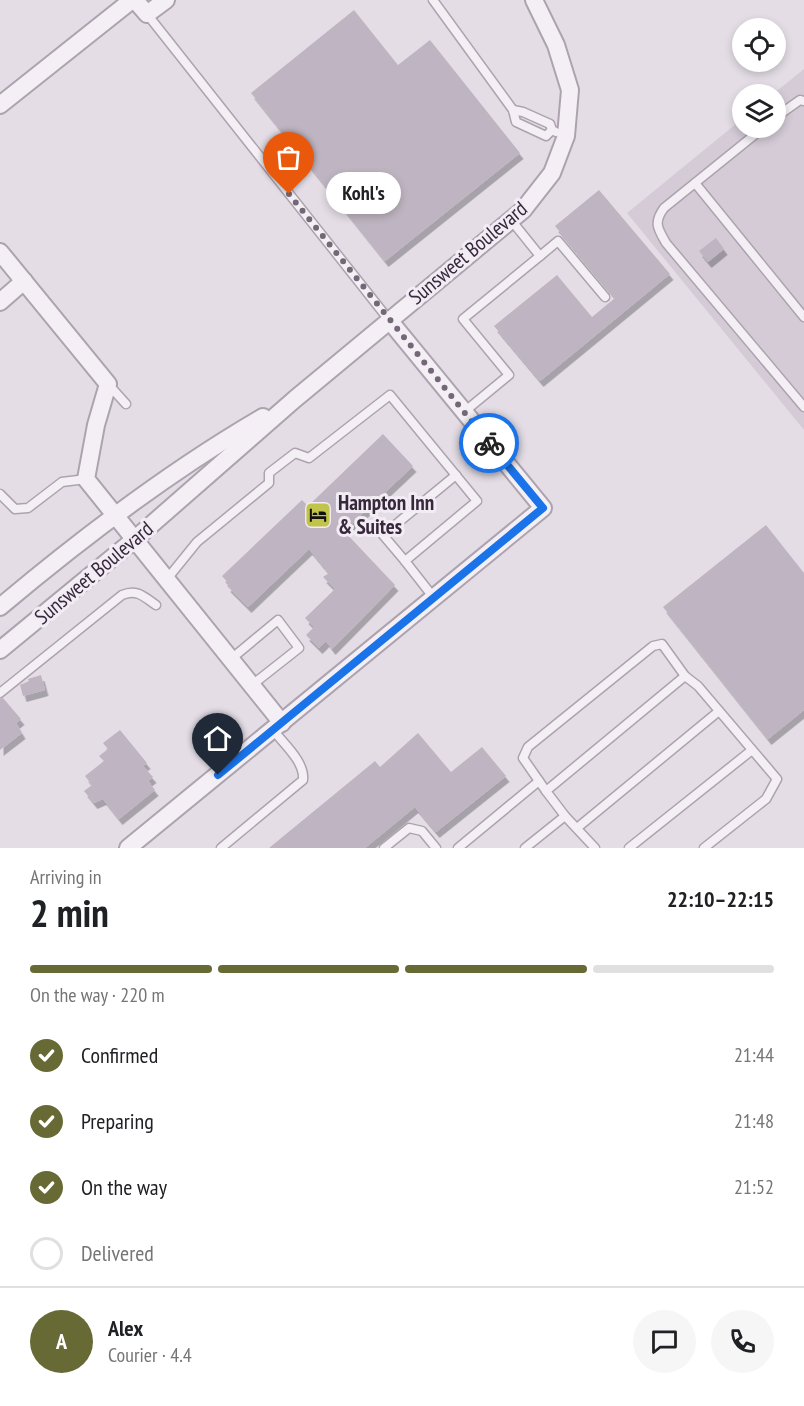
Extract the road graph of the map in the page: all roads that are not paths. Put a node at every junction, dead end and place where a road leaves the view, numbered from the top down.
1 (133, 0) edge
2 (166, 0) edge
3 (433, 0) edge
4 (534, 0) edge
5 (147, 14) junction
6 (804, 101) edge
7 (0, 105) edge
8 (786, 110) edge
9 (559, 133) junction
10 (751, 138) edge
11 (695, 183) junction
12 (511, 220) junction
13 (0, 252) edge
14 (540, 256) junction
15 (24, 281) junction
16 (605, 297) dead end
17 (0, 302) edge
18 (804, 316) edge
19 (389, 320) junction
20 (108, 384) junction
21 (295, 399) junction
22 (126, 404) dead end
23 (804, 407) edge
24 (464, 412) junction
25 (456, 475) junction
26 (86, 479) junction
27 (0, 494) edge
28 (116, 517) junction
29 (135, 539) junction
30 (405, 561) junction
31 (167, 579) junction
32 (434, 598) junction
33 (156, 605) dead end
34 (0, 607) edge
35 (0, 650) edge
36 (231, 659) junction
37 (685, 676) junction
38 (252, 686) junction
39 (0, 693) edge
40 (719, 711) junction
41 (278, 727) junction
42 (752, 750) junction
43 (539, 781) junction
44 (546, 791) junction
45 (565, 816) junction
46 (577, 828) junction
47 (128, 848) edge
48 (221, 848) edge
49 (384, 848) edge
50 (436, 848) edge
51 (458, 848) edge
52 (525, 848) edge
53 (596, 848) edge
54 (629, 848) edge
55 (704, 848) edge

1 - 5 street
1 - 7 street
2 - 5 street
3 - 9 lane
4 - 9 street, Sunsweet Boulevard
5 - 19 lane
6 - 8 lane
9 - 12 street, Sunsweet Boulevard
10 - 11 lane
11 - 18 lane
11 - 23 lane
12 - 14 lane
12 - 19 street, Sunsweet Boulevard
13 - 15 street
14 - 16 lane
14 - 24 lane
15 - 17 street
15 - 20 street
19 - 21 street, Sunsweet Boulevard
19 - 24 street
20 - 22 lane
20 - 26 street
21 - 28 street, Sunsweet Boulevard
21 - 29 street, Sunsweet Boulevard
24 - 32 street
25 - 30 lane
25 - 30 lane
25 - 31 lane
26 - 27 lane
26 - 28 street
28 - 29 street
28 - 34 street, Sunsweet Boulevard
29 - 31 street
29 - 35 street, Sunsweet Boulevard
30 - 32 lane
31 - 36 street
32 - 41 street
33 - 39 lane
36 - 38 street
36 - 38 lane
37 - 40 lane
37 - 43 lane
37 - 44 lane
38 - 41 street
40 - 42 lane
40 - 46 lane
41 - 47 street
41 - 48 lane
42 - 54 lane
42 - 55 lane
43 - 44 lane
43 - 51 lane
44 - 45 lane
45 - 46 lane
45 - 52 lane
46 - 53 lane
49 - 50 lane

